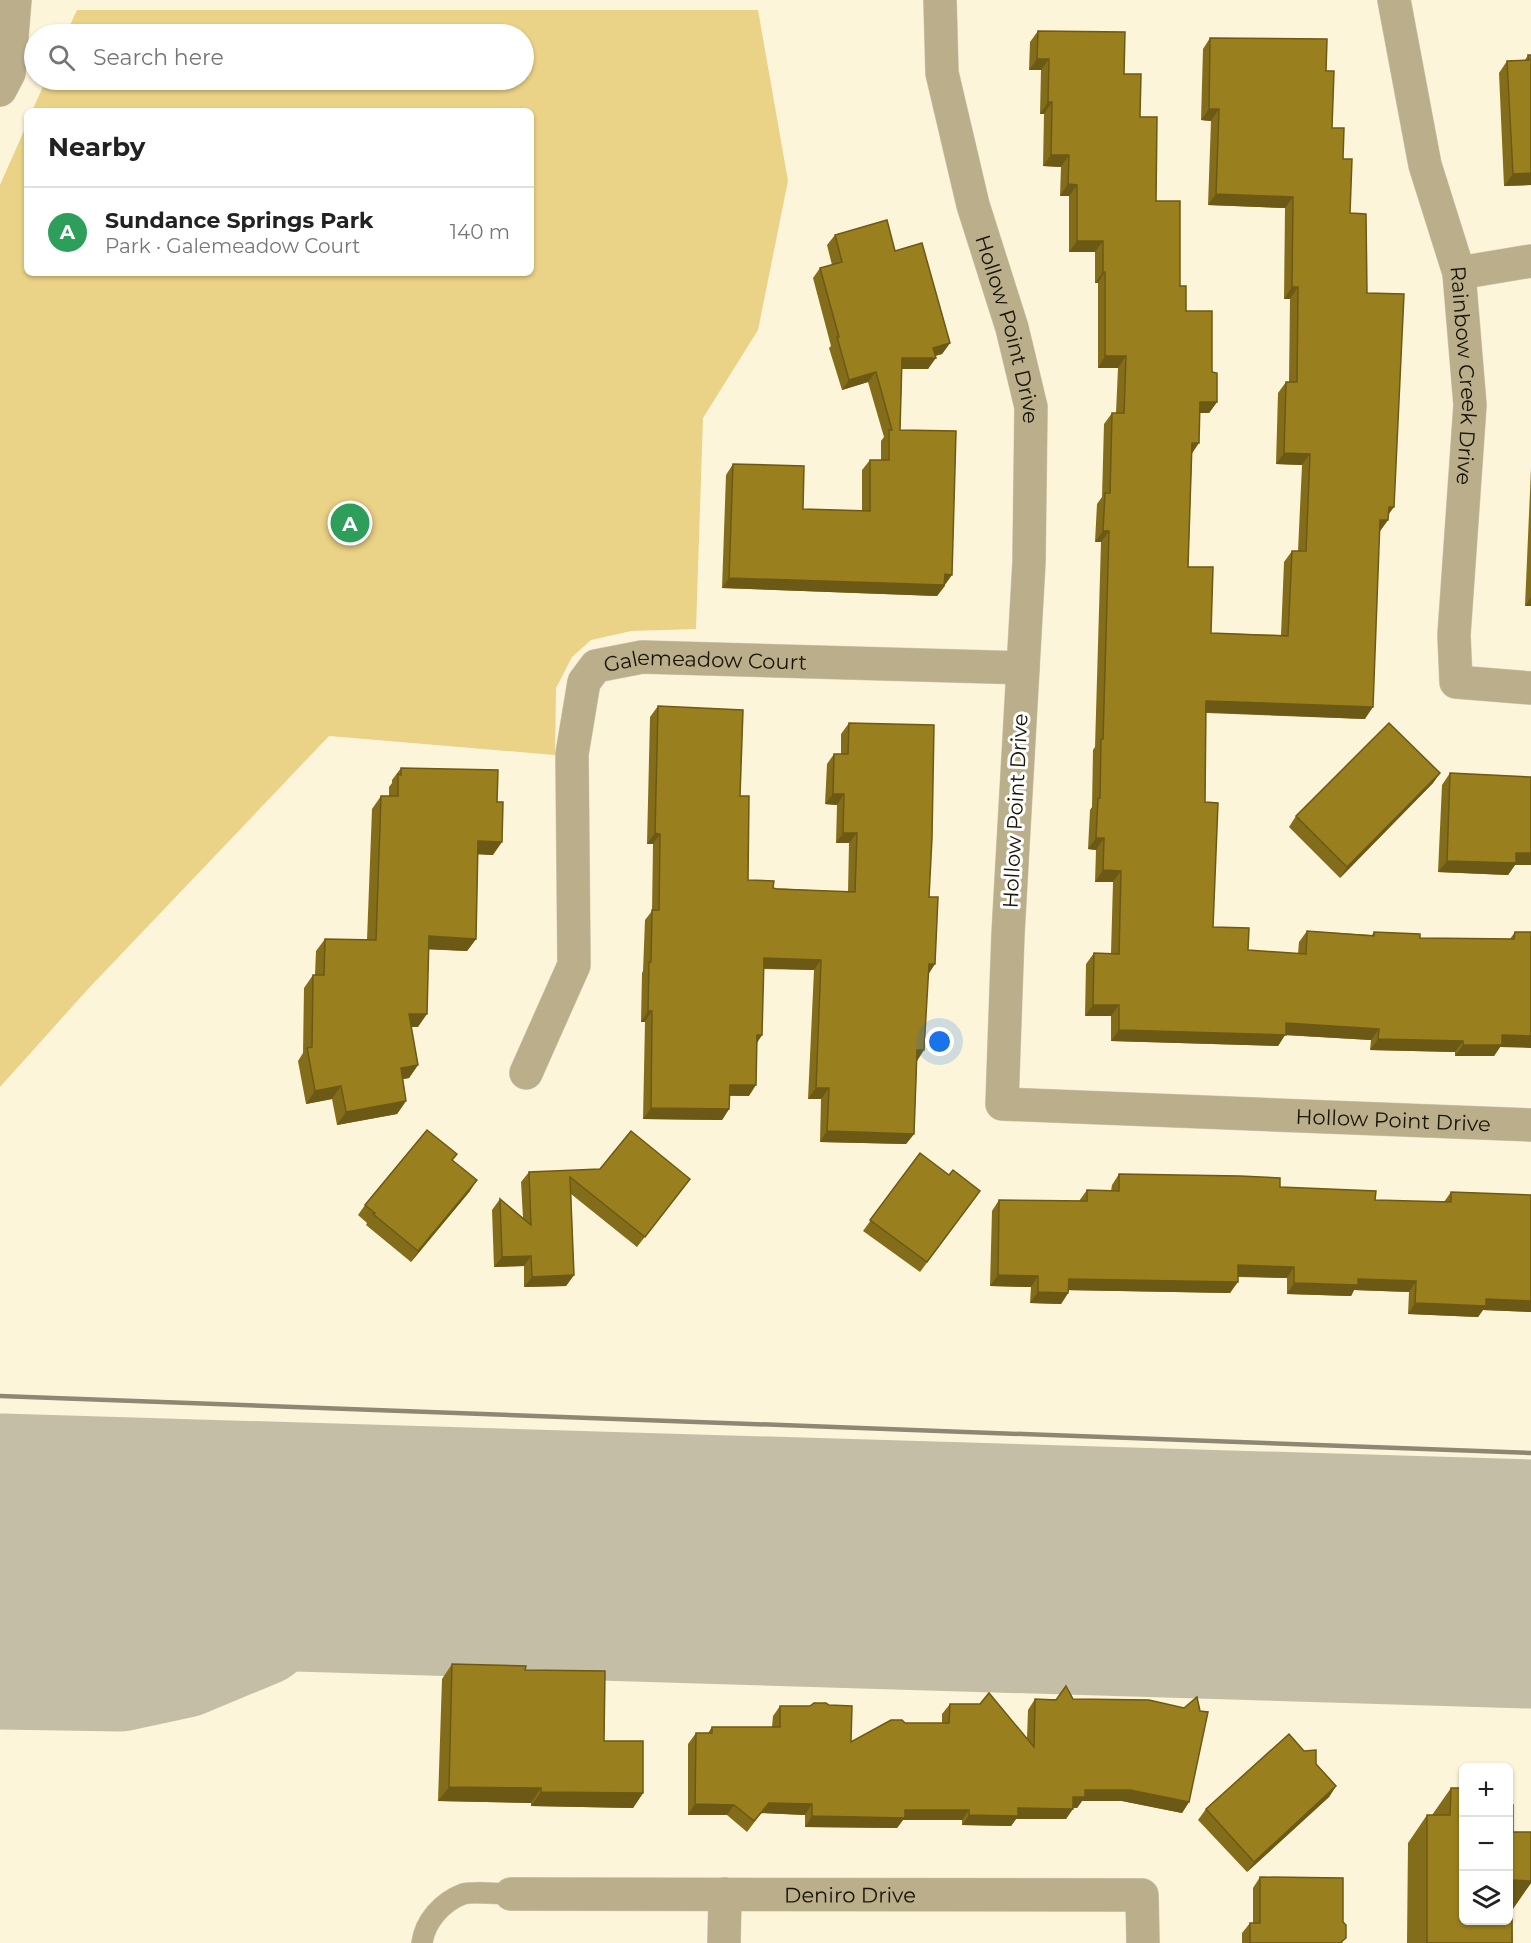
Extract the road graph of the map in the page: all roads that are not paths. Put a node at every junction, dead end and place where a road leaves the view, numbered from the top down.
1 (15, 0) edge
2 (940, 0) edge
3 (1394, 0) edge
4 (0, 90) edge
5 (1531, 261) edge
6 (1459, 273) junction
7 (1023, 668) junction
8 (1531, 688) edge
9 (526, 1072) dead end
10 (1531, 1125) edge
11 (511, 1894) joint
12 (725, 1894) junction
13 (422, 1943) edge
14 (724, 1943) edge
15 (1143, 1943) edge

1 - 4 street
2 - 7 street, Hollow Point Drive
3 - 6 street, Rainbow Creek Drive
5 - 6 street
6 - 8 street, Rainbow Creek Drive
7 - 9 street, Galemeadow Court
7 - 10 street, Hollow Point Drive
11 - 12 street, Deniro Drive
11 - 13 lane
12 - 14 street
12 - 15 street, Deniro Drive

